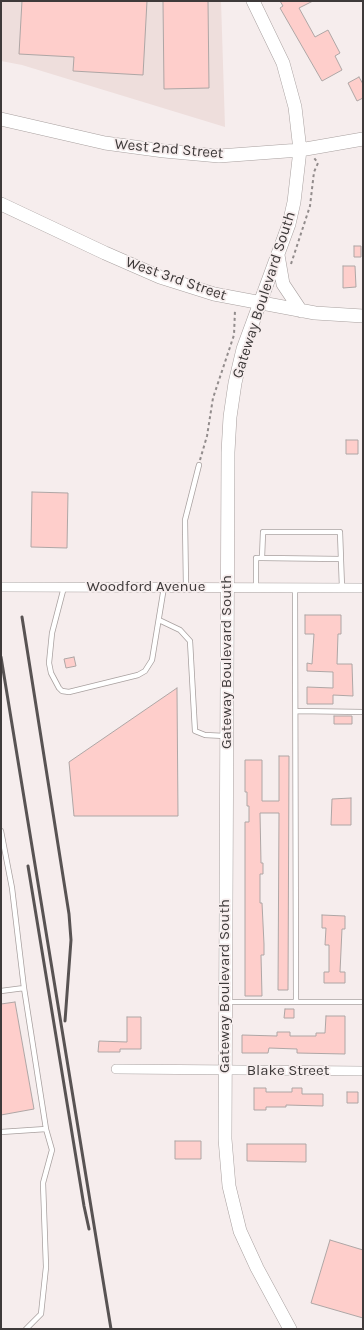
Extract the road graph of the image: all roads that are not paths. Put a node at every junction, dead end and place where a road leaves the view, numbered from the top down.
1 (253, 1) edge
2 (3, 120) edge
3 (363, 139) edge
4 (306, 149) junction
5 (1, 204) edge
6 (278, 254) junction
7 (259, 303) junction
8 (301, 311) junction
9 (363, 316) edge
10 (199, 465) road end
11 (262, 558) junction
12 (341, 559) junction
13 (1, 587) edge
14 (64, 587) junction
15 (164, 587) junction
16 (186, 587) junction
17 (227, 588) junction
18 (256, 588) junction
19 (295, 588) junction
20 (342, 588) junction
21 (363, 588) edge
22 (159, 620) junction
23 (296, 711) junction
24 (363, 712) edge
25 (226, 736) junction
26 (1, 831) edge
27 (24, 988) junction
28 (1, 991) edge
29 (225, 1002) junction
30 (296, 1002) junction
31 (363, 1002) edge
32 (116, 1069) dead end
33 (225, 1070) junction
34 (363, 1071) edge
35 (46, 1129) junction
36 (1, 1132) edge
37 (26, 1329) edge
38 (290, 1329) edge

1 - 4 main road, Gateway Boulevard South
2 - 4 main road, West 2nd Street
3 - 4 main road, West 2nd Street
4 - 6 main road, Gateway Boulevard South
5 - 7 main road, West 3rd Street
6 - 7 main road, Gateway Boulevard South
6 - 8 main road
7 - 8 main road, West 3rd Street
7 - 17 main road, Gateway Boulevard South
8 - 9 main road, West 3rd Street
10 - 16 lane
11 - 12 lane
11 - 12 lane
11 - 18 lane
12 - 20 lane
13 - 14 street, Woodford Avenue
14 - 15 street, Woodford Avenue
14 - 22 lane
15 - 16 street, Woodford Avenue
15 - 22 lane
16 - 17 street, Woodford Avenue
17 - 18 street, Woodford Avenue
17 - 25 main road, Gateway Boulevard South
18 - 19 street, Woodford Avenue
19 - 20 street, Woodford Avenue
19 - 23 lane
20 - 21 street, Woodford Avenue
22 - 25 lane
23 - 24 lane
23 - 30 lane
25 - 29 main road, Gateway Boulevard South
26 - 27 lane
27 - 28 lane
27 - 35 lane
29 - 30 lane
29 - 33 main road, Gateway Boulevard South
30 - 31 lane
32 - 33 street, Blake Street
33 - 34 street, Blake Street
33 - 38 main road, Gateway Boulevard South
35 - 36 lane
35 - 37 lane

